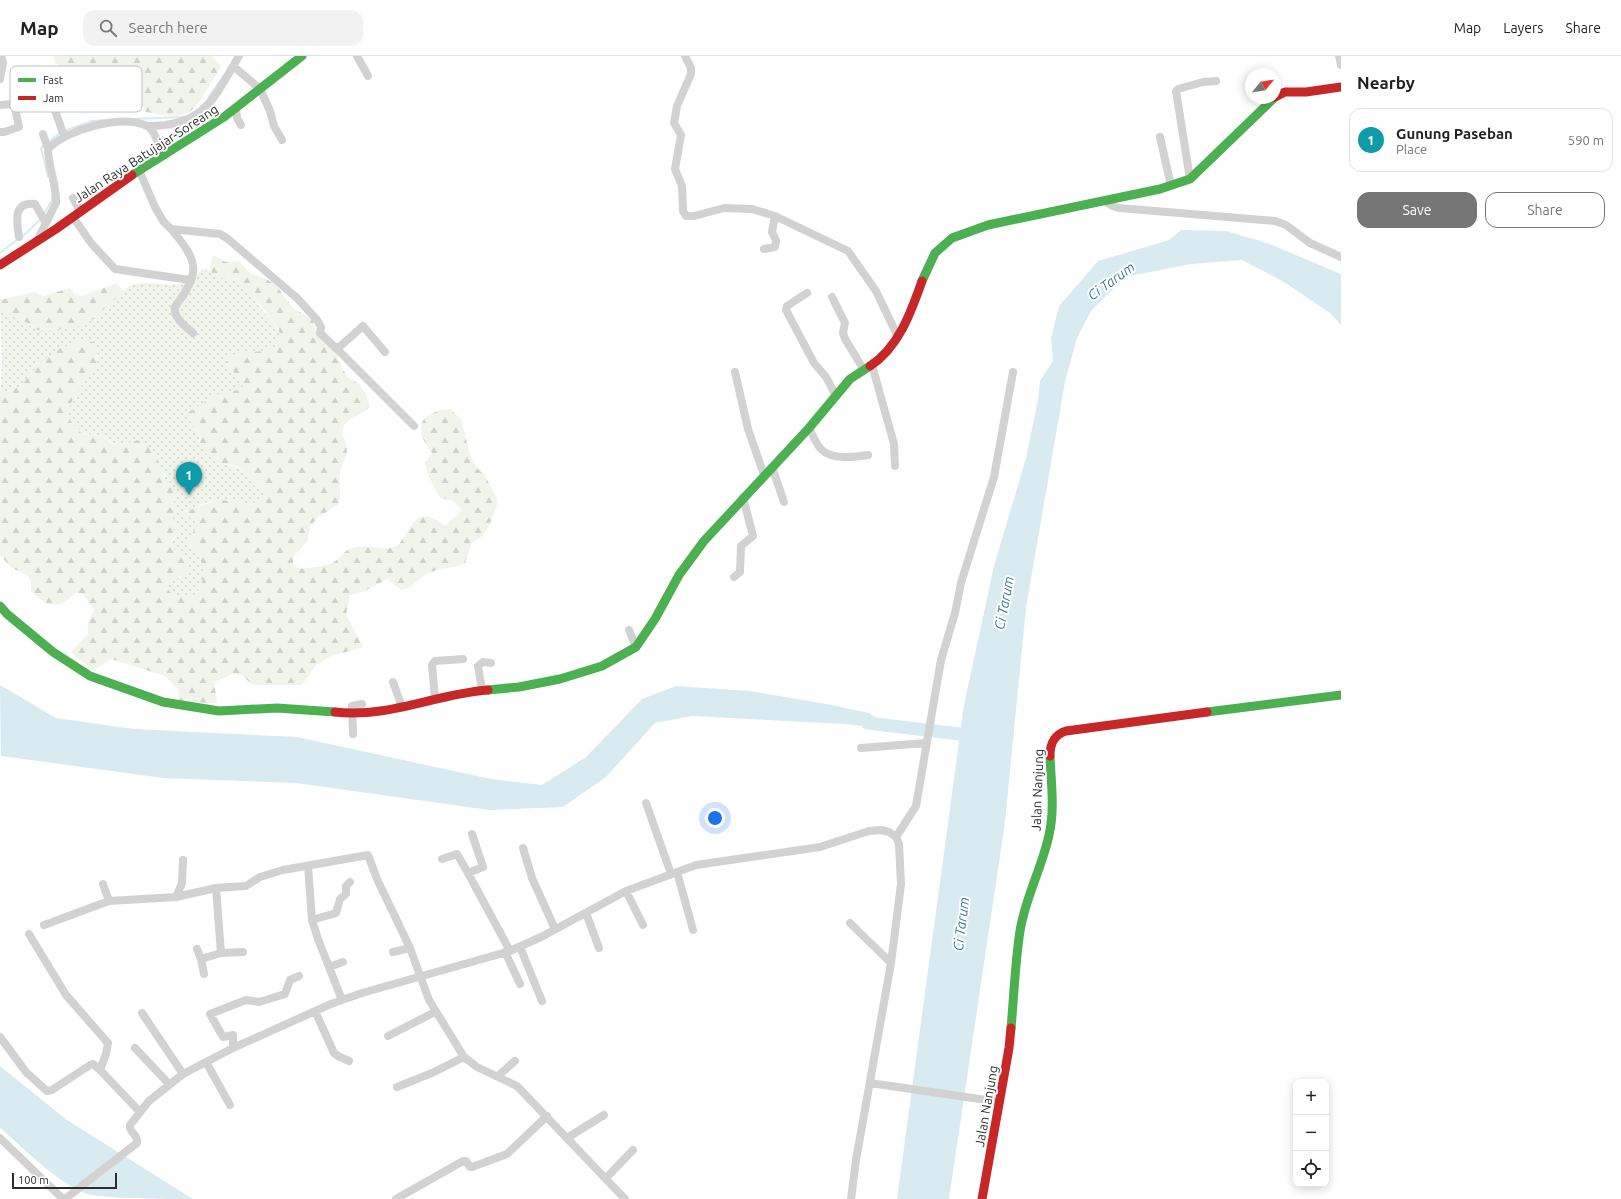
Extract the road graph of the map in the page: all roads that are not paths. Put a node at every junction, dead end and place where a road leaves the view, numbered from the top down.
1 (1, 56) edge
2 (239, 56) edge
3 (357, 56) edge
4 (685, 56) edge
5 (1339, 56) edge
6 (296, 58) edge
7 (1341, 65) edge
8 (233, 66) junction
9 (368, 76) dead end
10 (0, 79) edge
11 (1216, 81) dead end
12 (1341, 87) edge
13 (260, 89) junction
14 (1281, 94) edge
15 (10, 103) edge
16 (0, 104) edge
17 (1268, 104) edge
18 (236, 108) junction
19 (16, 112) edge
20 (56, 112) edge
21 (241, 125) dead end
22 (148, 126) junction
23 (0, 132) edge
24 (63, 133) junction
25 (1160, 137) dead end
26 (282, 140) dead end
27 (163, 156) junction
28 (140, 170) junction
29 (1190, 179) junction
30 (1171, 186) junction
31 (73, 198) dead end
32 (1105, 201) junction
33 (77, 214) junction
34 (775, 216) junction
35 (43, 219) junction
36 (171, 229) junction
37 (19, 237) dead end
38 (38, 240) junction
39 (764, 249) dead end
40 (1341, 258) edge
41 (0, 265) edge
42 (190, 280) junction
43 (807, 293) dead end
44 (832, 297) dead end
45 (193, 333) dead end
46 (898, 337) junction
47 (337, 349) junction
48 (385, 352) dead end
49 (868, 368) junction
50 (735, 372) dead end
51 (1013, 372) dead end
52 (836, 396) junction
53 (414, 426) dead end
54 (809, 428) junction
55 (868, 455) dead end
56 (895, 466) dead end
57 (772, 467) junction
58 (764, 475) junction
59 (743, 497) junction
60 (784, 502) dead end
61 (734, 576) dead end
62 (0, 606) edge
63 (629, 630) dead end
64 (636, 647) junction
65 (463, 659) dead end
66 (491, 663) dead end
67 (393, 682) dead end
68 (482, 689) junction
69 (1341, 695) edge
70 (435, 698) junction
71 (402, 707) junction
72 (353, 714) junction
73 (363, 714) junction
74 (353, 734) dead end
75 (926, 743) junction
76 (861, 748) dead end
77 (646, 803) dead end
78 (472, 834) dead end
79 (896, 837) junction
80 (523, 848) dead end
81 (442, 859) dead end
82 (183, 860) dead end
83 (308, 866) junction
84 (468, 873) junction
85 (674, 873) junction
86 (350, 882) dead end
87 (103, 884) dead end
88 (216, 888) junction
89 (626, 891) junction
90 (176, 897) junction
91 (109, 901) junction
92 (586, 913) junction
93 (312, 920) junction
94 (850, 923) dead end
95 (44, 925) dead end
96 (642, 925) dead end
97 (555, 929) junction
98 (693, 930) dead end
99 (29, 934) dead end
100 (520, 947) junction
101 (410, 948) junction
102 (599, 948) dead end
103 (197, 949) dead end
104 (508, 951) junction
105 (242, 952) dead end
106 (393, 952) dead end
107 (221, 953) junction
108 (201, 959) junction
109 (343, 962) dead end
110 (891, 963) junction
111 (329, 966) junction
112 (204, 974) dead end
113 (299, 976) dead end
114 (420, 977) junction
115 (520, 984) dead end
116 (342, 1000) junction
117 (542, 1001) dead end
118 (315, 1011) junction
119 (435, 1012) junction
120 (142, 1013) dead end
121 (388, 1036) dead end
122 (0, 1037) edge
123 (135, 1048) dead end
124 (233, 1048) junction
125 (464, 1058) junction
126 (348, 1061) dead end
127 (206, 1062) junction
128 (515, 1062) dead end
129 (100, 1070) junction
130 (183, 1074) junction
131 (498, 1076) junction
132 (870, 1083) junction
133 (169, 1084) junction
134 (397, 1087) dead end
135 (1000, 1102) junction
136 (230, 1105) dead end
137 (139, 1111) junction
138 (604, 1115) dead end
139 (547, 1116) junction
140 (0, 1138) edge
141 (567, 1138) junction
142 (633, 1150) dead end
143 (606, 1178) junction
144 (64, 1199) edge
145 (396, 1199) edge
146 (625, 1199) edge
147 (851, 1199) edge
148 (982, 1199) edge

1 - 10 street
2 - 8 street
3 - 9 street
4 - 34 street
5 - 7 street
6 - 13 main road, Jalan Raya Batujajar-Soreang
8 - 13 street
8 - 22 street
11 - 29 street
12 - 14 main road
13 - 18 main road, Jalan Raya Batujajar-Soreang
13 - 26 street
15 - 16 street
17 - 29 main road
18 - 21 street
18 - 27 main road, Jalan Raya Batujajar-Soreang
19 - 23 street
20 - 24 street
22 - 24 street
22 - 27 street
24 - 35 street
25 - 30 street
27 - 28 main road, Jalan Raya Batujajar-Soreang
28 - 33 main road, Jalan Raya Batujajar-Soreang
28 - 36 street
29 - 30 main road
30 - 32 main road
31 - 33 street
32 - 40 street
32 - 46 main road
33 - 38 main road, Jalan Raya Batujajar-Soreang
33 - 42 street
34 - 39 street
34 - 46 street
35 - 37 street
35 - 38 street
36 - 42 street
36 - 47 street
38 - 41 main road, Jalan Raya Batujajar-Soreang
42 - 45 street
43 - 52 street
44 - 49 street
46 - 49 main road
47 - 48 street
47 - 53 street
49 - 52 main road
49 - 56 street
50 - 58 street
51 - 75 street
52 - 54 main road
54 - 55 street
54 - 57 main road
57 - 58 main road
57 - 60 street
58 - 59 main road
59 - 61 street
59 - 64 main road
62 - 72 main road
63 - 64 street
64 - 68 main road
65 - 70 street
66 - 68 street
67 - 71 street
68 - 70 main road
69 - 135 main road, Jalan Nanjung
70 - 71 main road
71 - 73 main road
72 - 73 main road
72 - 73 street
72 - 74 street
75 - 76 street
75 - 79 street
77 - 85 street
78 - 84 street
79 - 85 street
79 - 110 street
80 - 97 street
81 - 84 street
82 - 90 street
83 - 88 street
83 - 93 street
83 - 101 street
84 - 104 street
85 - 89 street
85 - 98 street
86 - 93 street
87 - 91 street
88 - 90 street
88 - 107 street
89 - 92 street
89 - 96 street
90 - 91 street
91 - 95 street
92 - 97 street
92 - 102 street
93 - 111 street
94 - 110 street
97 - 100 street
99 - 129 street
100 - 104 street
100 - 117 street
101 - 106 street
101 - 114 street
103 - 108 street
104 - 114 street
104 - 115 street
105 - 107 street
107 - 108 street
108 - 112 street
109 - 111 street
110 - 132 street
111 - 116 street
113 - 124 street
114 - 116 street
114 - 119 street
116 - 118 street
118 - 124 street
118 - 126 street
119 - 121 street
119 - 125 street
120 - 130 street
122 - 129 street
123 - 133 street
124 - 127 street
125 - 131 street
125 - 134 street
127 - 130 street
127 - 136 street
128 - 131 street
129 - 137 street
130 - 133 street
131 - 139 street
132 - 135 street
132 - 147 street
133 - 137 street
135 - 148 main road, Jalan Nanjung
137 - 144 street
138 - 141 street
139 - 141 street
139 - 145 street
140 - 144 street
141 - 143 street
142 - 143 street
143 - 146 street

